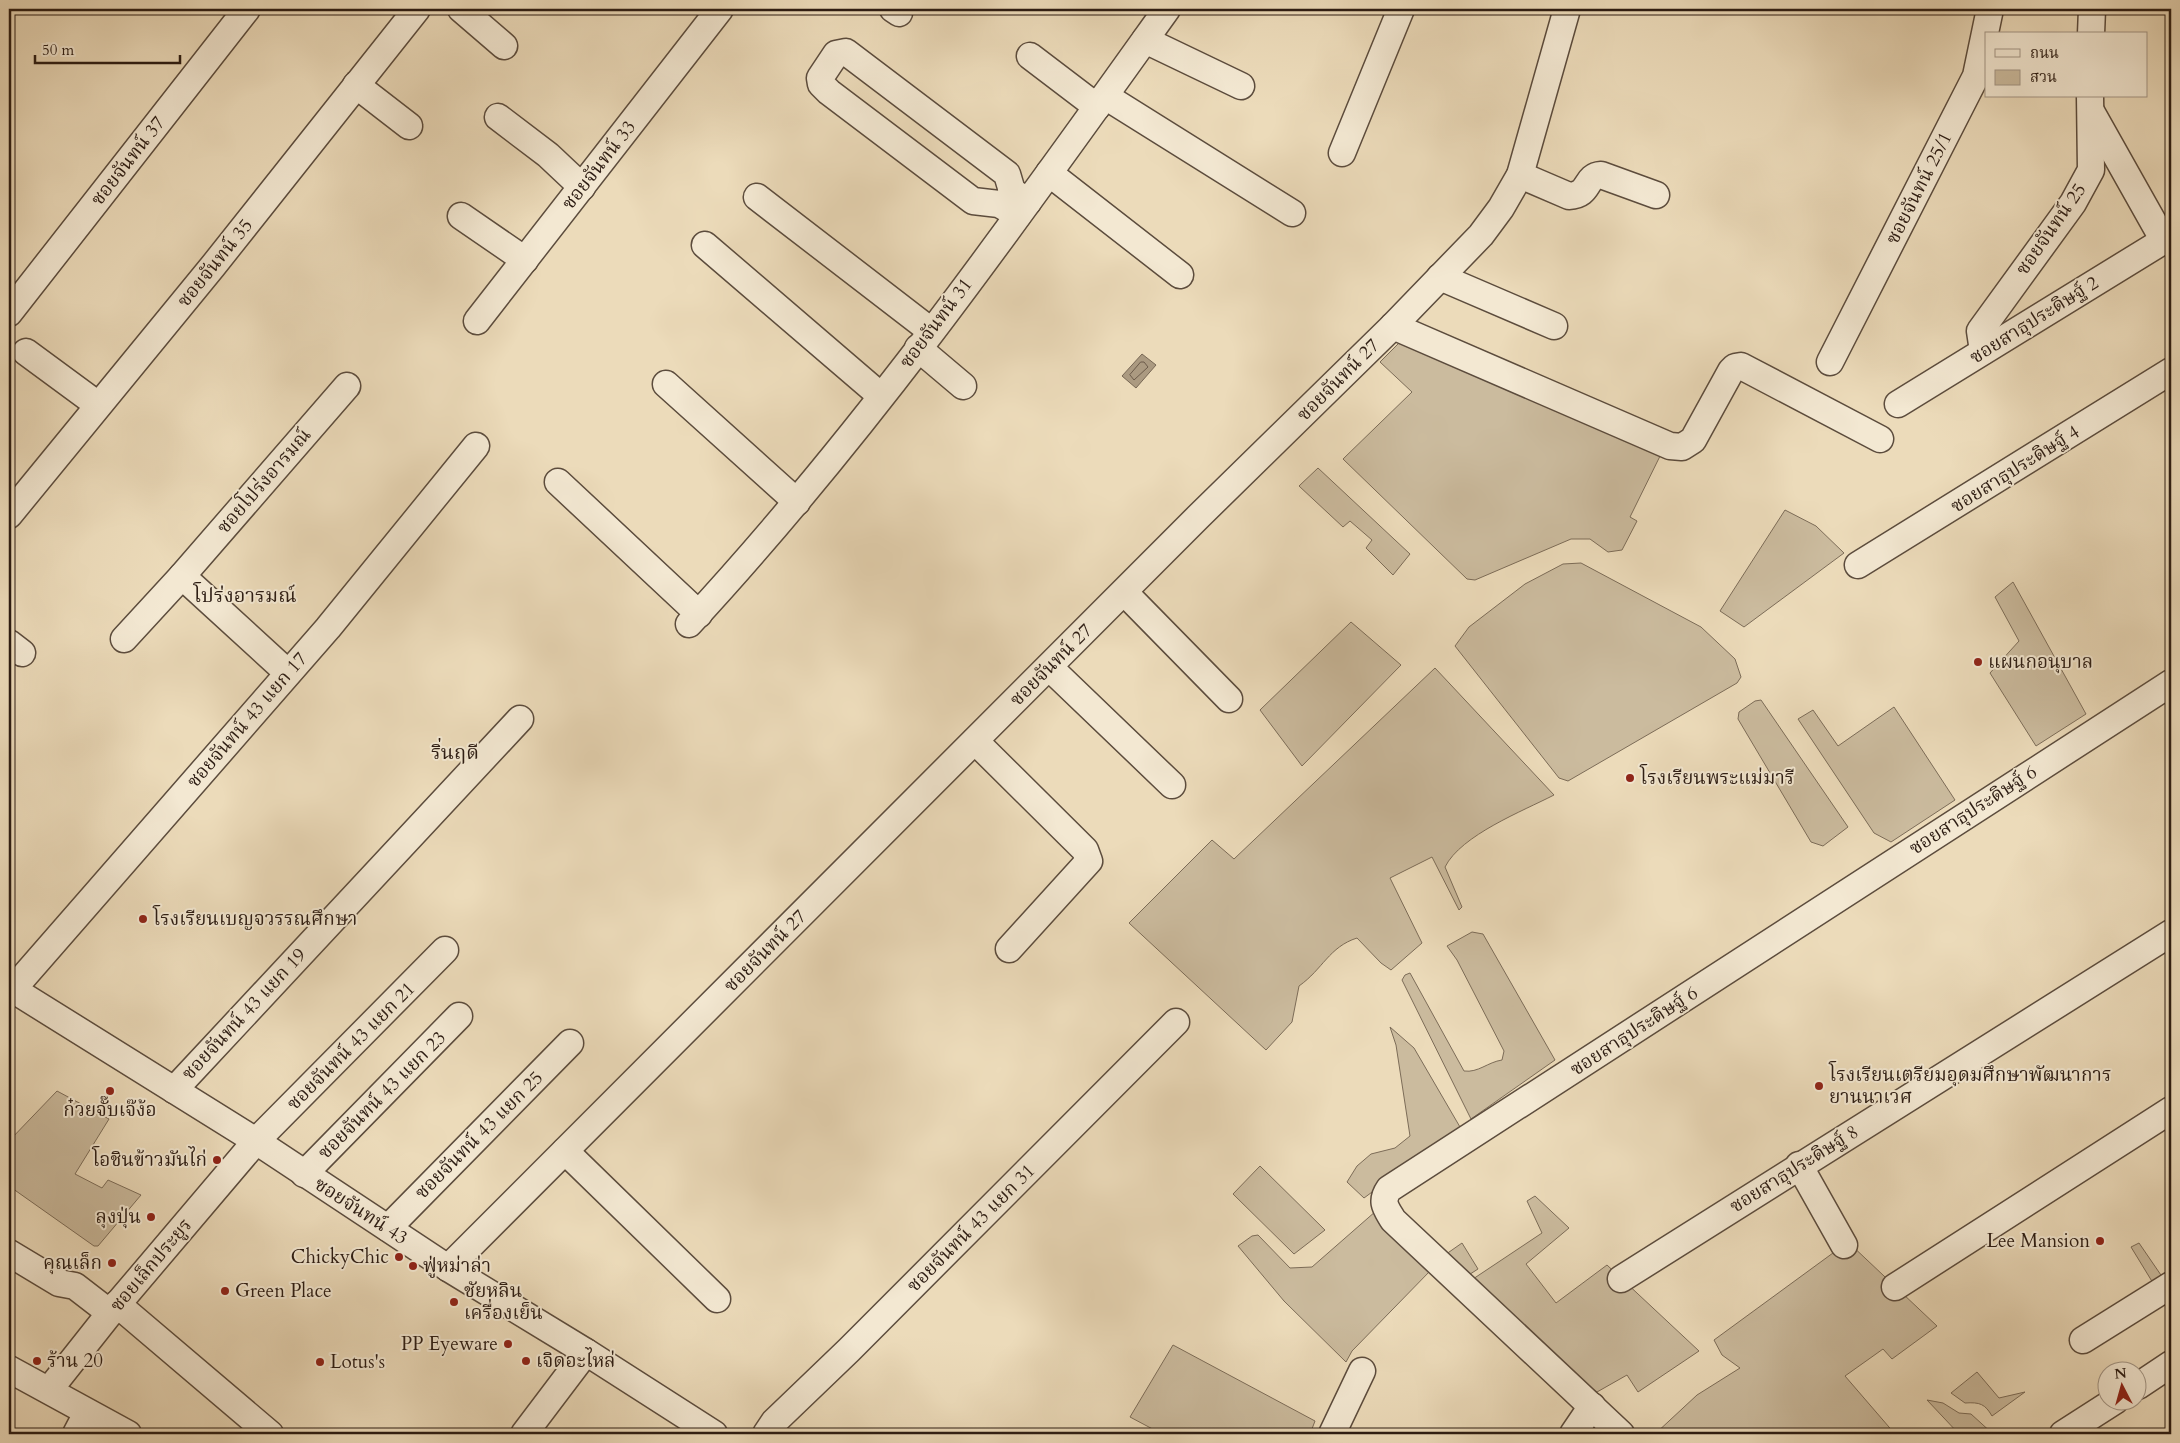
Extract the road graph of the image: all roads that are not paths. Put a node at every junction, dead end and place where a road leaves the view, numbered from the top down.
1 (247, 9) edge
2 (417, 9) edge
3 (460, 9) edge
4 (720, 9) edge
5 (1168, 9) edge
6 (1401, 9) edge
7 (1567, 9) edge
8 (1990, 9) edge
9 (2092, 9) edge
10 (1985, 32) edge
11 (2091, 32) edge
12 (1985, 33) edge
13 (1145, 40) junction
14 (504, 46) dead end
15 (1030, 56) dead end
16 (356, 85) junction
17 (1241, 86) dead end
18 (1101, 102) junction
19 (2090, 103) edge
20 (498, 117) dead end
21 (409, 126) dead end
22 (1342, 153) dead end
23 (1049, 173) junction
24 (1520, 175) junction
25 (582, 187) junction
26 (1656, 194) dead end
27 (757, 197) dead end
28 (1023, 208) junction
29 (1292, 212) dead end
30 (461, 216) dead end
31 (2168, 239) edge
32 (705, 245) dead end
33 (525, 260) junction
34 (1180, 275) dead end
35 (1440, 277) junction
36 (9, 313) edge
37 (477, 321) dead end
38 (1393, 326) junction
39 (1554, 326) dead end
40 (925, 340) junction
41 (1983, 351) junction
42 (26, 352) dead end
43 (1830, 362) dead end
44 (2171, 370) edge
45 (666, 384) dead end
46 (347, 386) dead end
47 (963, 386) dead end
48 (881, 396) junction
49 (1898, 404) dead end
50 (98, 405) junction
51 (1880, 439) dead end
52 (476, 446) dead end
53 (558, 482) dead end
54 (797, 502) junction
55 (9, 515) edge
56 (1858, 565) dead end
57 (182, 576) junction
58 (1124, 592) junction
59 (124, 639) dead end
60 (1049, 667) junction
61 (288, 673) junction
62 (2171, 684) edge
63 (1230, 699) dead end
64 (520, 719) dead end
65 (975, 741) junction
66 (1172, 785) dead end
67 (2171, 932) edge
68 (1009, 949) dead end
69 (445, 950) dead end
70 (11, 988) edge
71 (460, 1016) dead end
72 (1176, 1022) dead end
73 (570, 1043) dead end
74 (174, 1090) junction
75 (2171, 1110) edge
76 (256, 1141) junction
77 (565, 1151) junction
78 (1799, 1165) junction
79 (304, 1174) junction
80 (388, 1228) junction
81 (1844, 1245) dead end
82 (9, 1253) edge
83 (448, 1268) junction
84 (1621, 1279) dead end
85 (1896, 1287) dead end
86 (2169, 1290) edge
87 (717, 1299) dead end
88 (114, 1308) junction
89 (2082, 1340) dead end
90 (586, 1352) junction
91 (2171, 1364) edge
92 (9, 1369) edge
93 (1362, 1372) dead end
94 (2148, 1379) edge
95 (48, 1390) junction
96 (1592, 1406) junction
97 (2100, 1410) edge
98 (81, 1424) edge
99 (683, 1426) edge
100 (128, 1434) edge
101 (270, 1434) edge
102 (524, 1434) edge
103 (714, 1434) edge
104 (766, 1434) edge
105 (1332, 1434) edge
106 (1572, 1434) edge
107 (1621, 1434) edge
108 (2063, 1434) edge

1 - 36 street, ซอยจันทน์ 37
2 - 16 street, ซอยจันทน์ 35
3 - 14 street
4 - 25 street, ซอยจันทน์ 33
5 - 13 street, ซอยจันทน์ 31
6 - 22 street
7 - 24 street, ซอยจันทน์ 27
8 - 10 street, ซอยจันทน์ 25/1
9 - 11 street
12 - 43 street, ซอยจันทน์ 25/1
13 - 17 street
13 - 18 street, ซอยจันทน์ 31
15 - 18 street
16 - 21 street
16 - 50 street, ซอยจันทน์ 35
18 - 23 street, ซอยจันทน์ 31
18 - 29 street
19 - 31 street
19 - 41 street, ซอยจันทน์ 25
20 - 25 street
23 - 28 street, ซอยจันทน์ 31
23 - 34 street
24 - 26 street
24 - 35 street, ซอยจันทน์ 27
25 - 33 street, ซอยจันทน์ 33
27 - 40 street
28 - 28 street
28 - 40 street, ซอยจันทน์ 31
30 - 33 street
31 - 41 street, ซอยสาธุประดิษฐ์ 2
32 - 48 street
33 - 37 street, ซอยจันทน์ 33
35 - 38 street, ซอยจันทน์ 27
35 - 39 street
38 - 51 street
38 - 58 street, ซอยจันทน์ 27
40 - 47 street
40 - 48 street, ซอยจันทน์ 31
41 - 49 street, ซอยสาธุประดิษฐ์ 2
42 - 50 street
44 - 56 street, ซอยสาธุประดิษฐ์ 4
45 - 54 street
46 - 57 street, ซอยโปร่งอารมณ์
48 - 54 street, ซอยจันทน์ 31
50 - 55 street, ซอยจันทน์ 35
52 - 61 street, ซอยจันทน์ 43 แยก 17
53 - 54 street, ซอยจันทน์ 31
57 - 59 street, ซอยโปร่งอารมณ์
57 - 61 street
58 - 60 street, ซอยจันทน์ 27
58 - 63 street
60 - 65 street, ซอยจันทน์ 27
60 - 66 street
61 - 70 street, ซอยจันทน์ 43 แยก 17
62 - 96 street, ซอยสาธุประดิษฐ์ 6
64 - 74 street, ซอยจันทน์ 43 แยก 19
65 - 68 street
65 - 77 street, ซอยจันทน์ 27
67 - 78 street, ซอยสาธุประดิษฐ์ 8
69 - 76 street, ซอยจันทน์ 43 แยก 21
70 - 74 street, ซอยจันทน์ 43
71 - 79 street, ซอยจันทน์ 43 แยก 23
72 - 104 street, ซอยจันทน์ 43 แยก 31
73 - 80 street, ซอยจันทน์ 43 แยก 25
74 - 76 street, ซอยจันทน์ 43
75 - 85 street
76 - 79 street, ซอยจันทน์ 43
76 - 88 street, ซอยเล็กประยูร
77 - 83 street, ซอยจันทน์ 27
77 - 87 street
78 - 81 street
78 - 84 street, ซอยสาธุประดิษฐ์ 8
79 - 80 street, ซอยจันทน์ 43
80 - 83 street, ซอยจันทน์ 43
82 - 88 street
83 - 90 street, ซอยจันทน์ 43
86 - 89 street
88 - 95 street, ซอยเล็กประยูร
88 - 101 street
90 - 99 street, ซอยจันทน์ 43
90 - 102 street
91 - 94 street
92 - 95 street
93 - 105 street
95 - 98 street
96 - 106 street
96 - 107 street, ซอยสาธุประดิษฐ์ 6
97 - 108 street
98 - 100 street
99 - 103 street, ซอยจันทน์ 43

